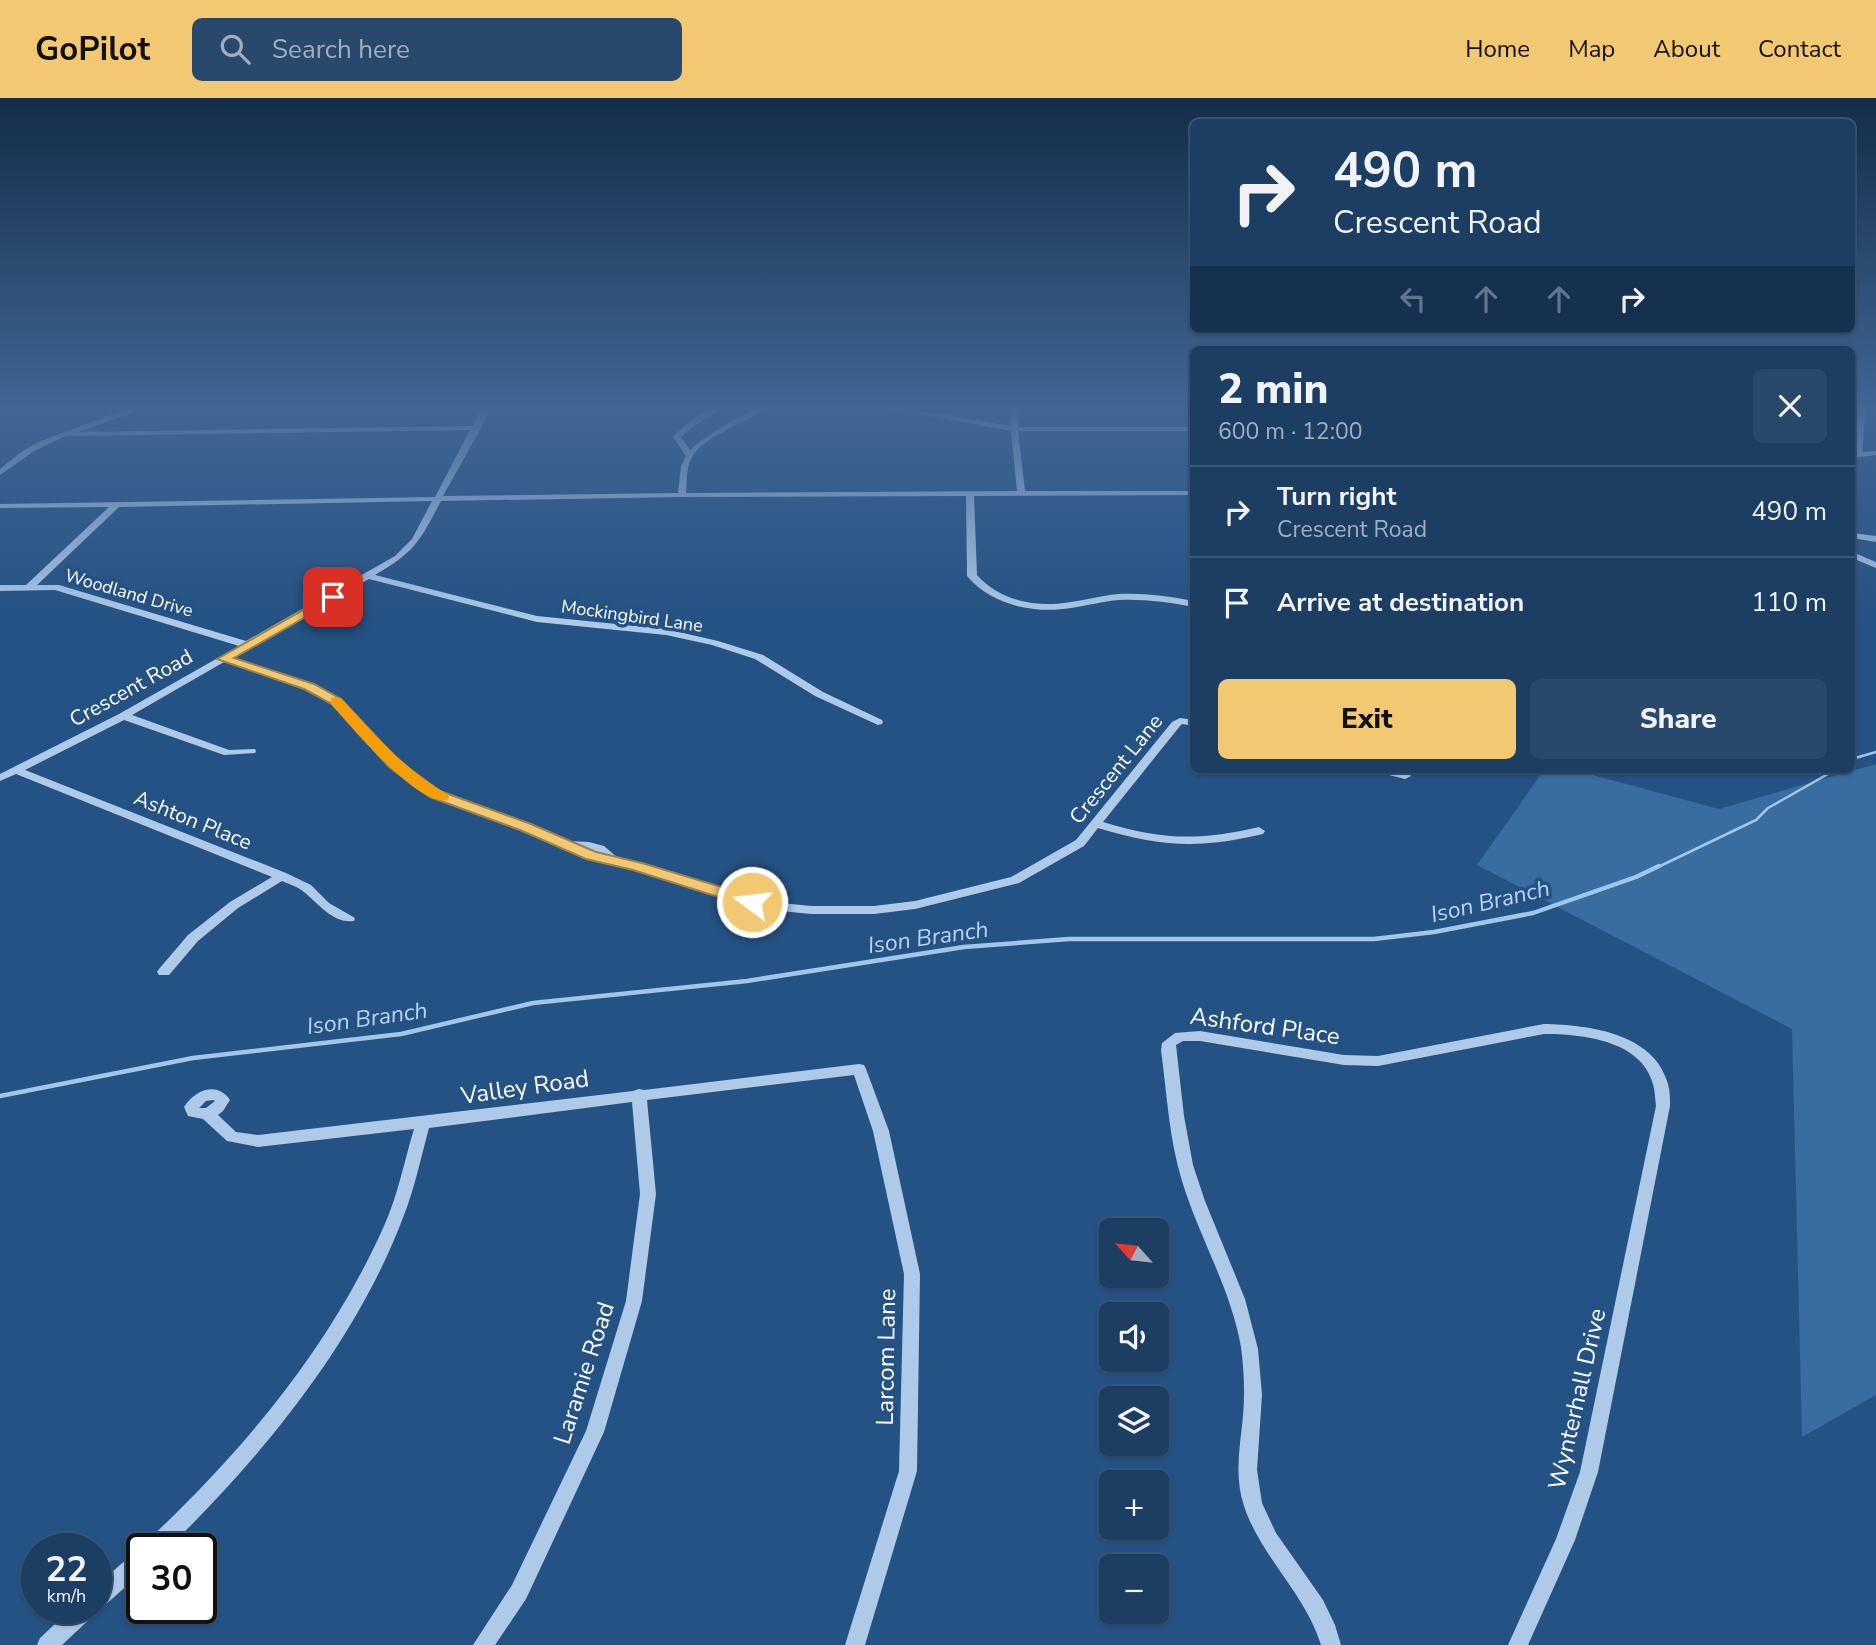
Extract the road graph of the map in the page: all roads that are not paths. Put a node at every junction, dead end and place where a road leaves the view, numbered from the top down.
1 (450, 478) edge
2 (685, 478) edge
3 (1019, 478) edge
4 (970, 493) junction
5 (1021, 493) junction
6 (1190, 493) edge
7 (682, 495) junction
8 (438, 500) junction
9 (116, 505) junction
10 (0, 506) edge
11 (1855, 536) edge
12 (1876, 539) edge
13 (1855, 556) edge
14 (1876, 565) edge
15 (369, 576) junction
16 (29, 587) junction
17 (0, 588) edge
18 (1190, 603) edge
19 (247, 645) junction
20 (218, 661) junction
21 (123, 716) junction
22 (878, 722) dead end
23 (1190, 722) edge
24 (251, 751) dead end
25 (16, 770) junction
26 (1393, 773) edge
27 (1405, 776) dead end
28 (0, 778) edge
29 (1097, 824) junction
30 (1259, 831) dead end
31 (282, 876) junction
32 (349, 918) dead end
33 (164, 972) dead end
34 (859, 1069) joint
35 (639, 1094) junction
36 (207, 1114) dead end
37 (424, 1124) junction
38 (1641, 1223) joint
39 (169, 1533) edge
40 (126, 1573) edge
41 (112, 1586) edge
42 (70, 1624) edge
43 (47, 1645) edge
44 (483, 1645) edge
45 (855, 1645) edge
46 (1331, 1645) edge
47 (1518, 1645) edge

1 - 8 street, Crescent Road
2 - 7 street
3 - 5 street
4 - 5 street
4 - 7 street
4 - 18 street
5 - 6 street
7 - 8 street
8 - 9 street
8 - 15 street, Crescent Road
9 - 10 street
9 - 16 street
11 - 12 street
13 - 14 street
15 - 19 street, Crescent Road
15 - 22 street, Mockingbird Lane
16 - 17 street, Woodland Drive
16 - 19 street, Woodland Drive
19 - 20 street, Crescent Road
20 - 21 street, Crescent Road
20 - 29 street, Crescent Lane
21 - 24 street
21 - 25 street, Crescent Road
23 - 29 street, Crescent Lane
25 - 28 street, Crescent Road
25 - 31 street, Ashton Place
26 - 27 street
29 - 30 street
31 - 32 street, Ashton Place
31 - 33 street
34 - 35 street, Valley Road
34 - 45 street, Larcom Lane
35 - 37 street, Valley Road
35 - 44 street, Laramie Road
36 - 37 street, Valley Road
37 - 39 street
38 - 46 street, Ashford Place
38 - 47 street, Wynterhall Drive
40 - 41 street
42 - 43 street

